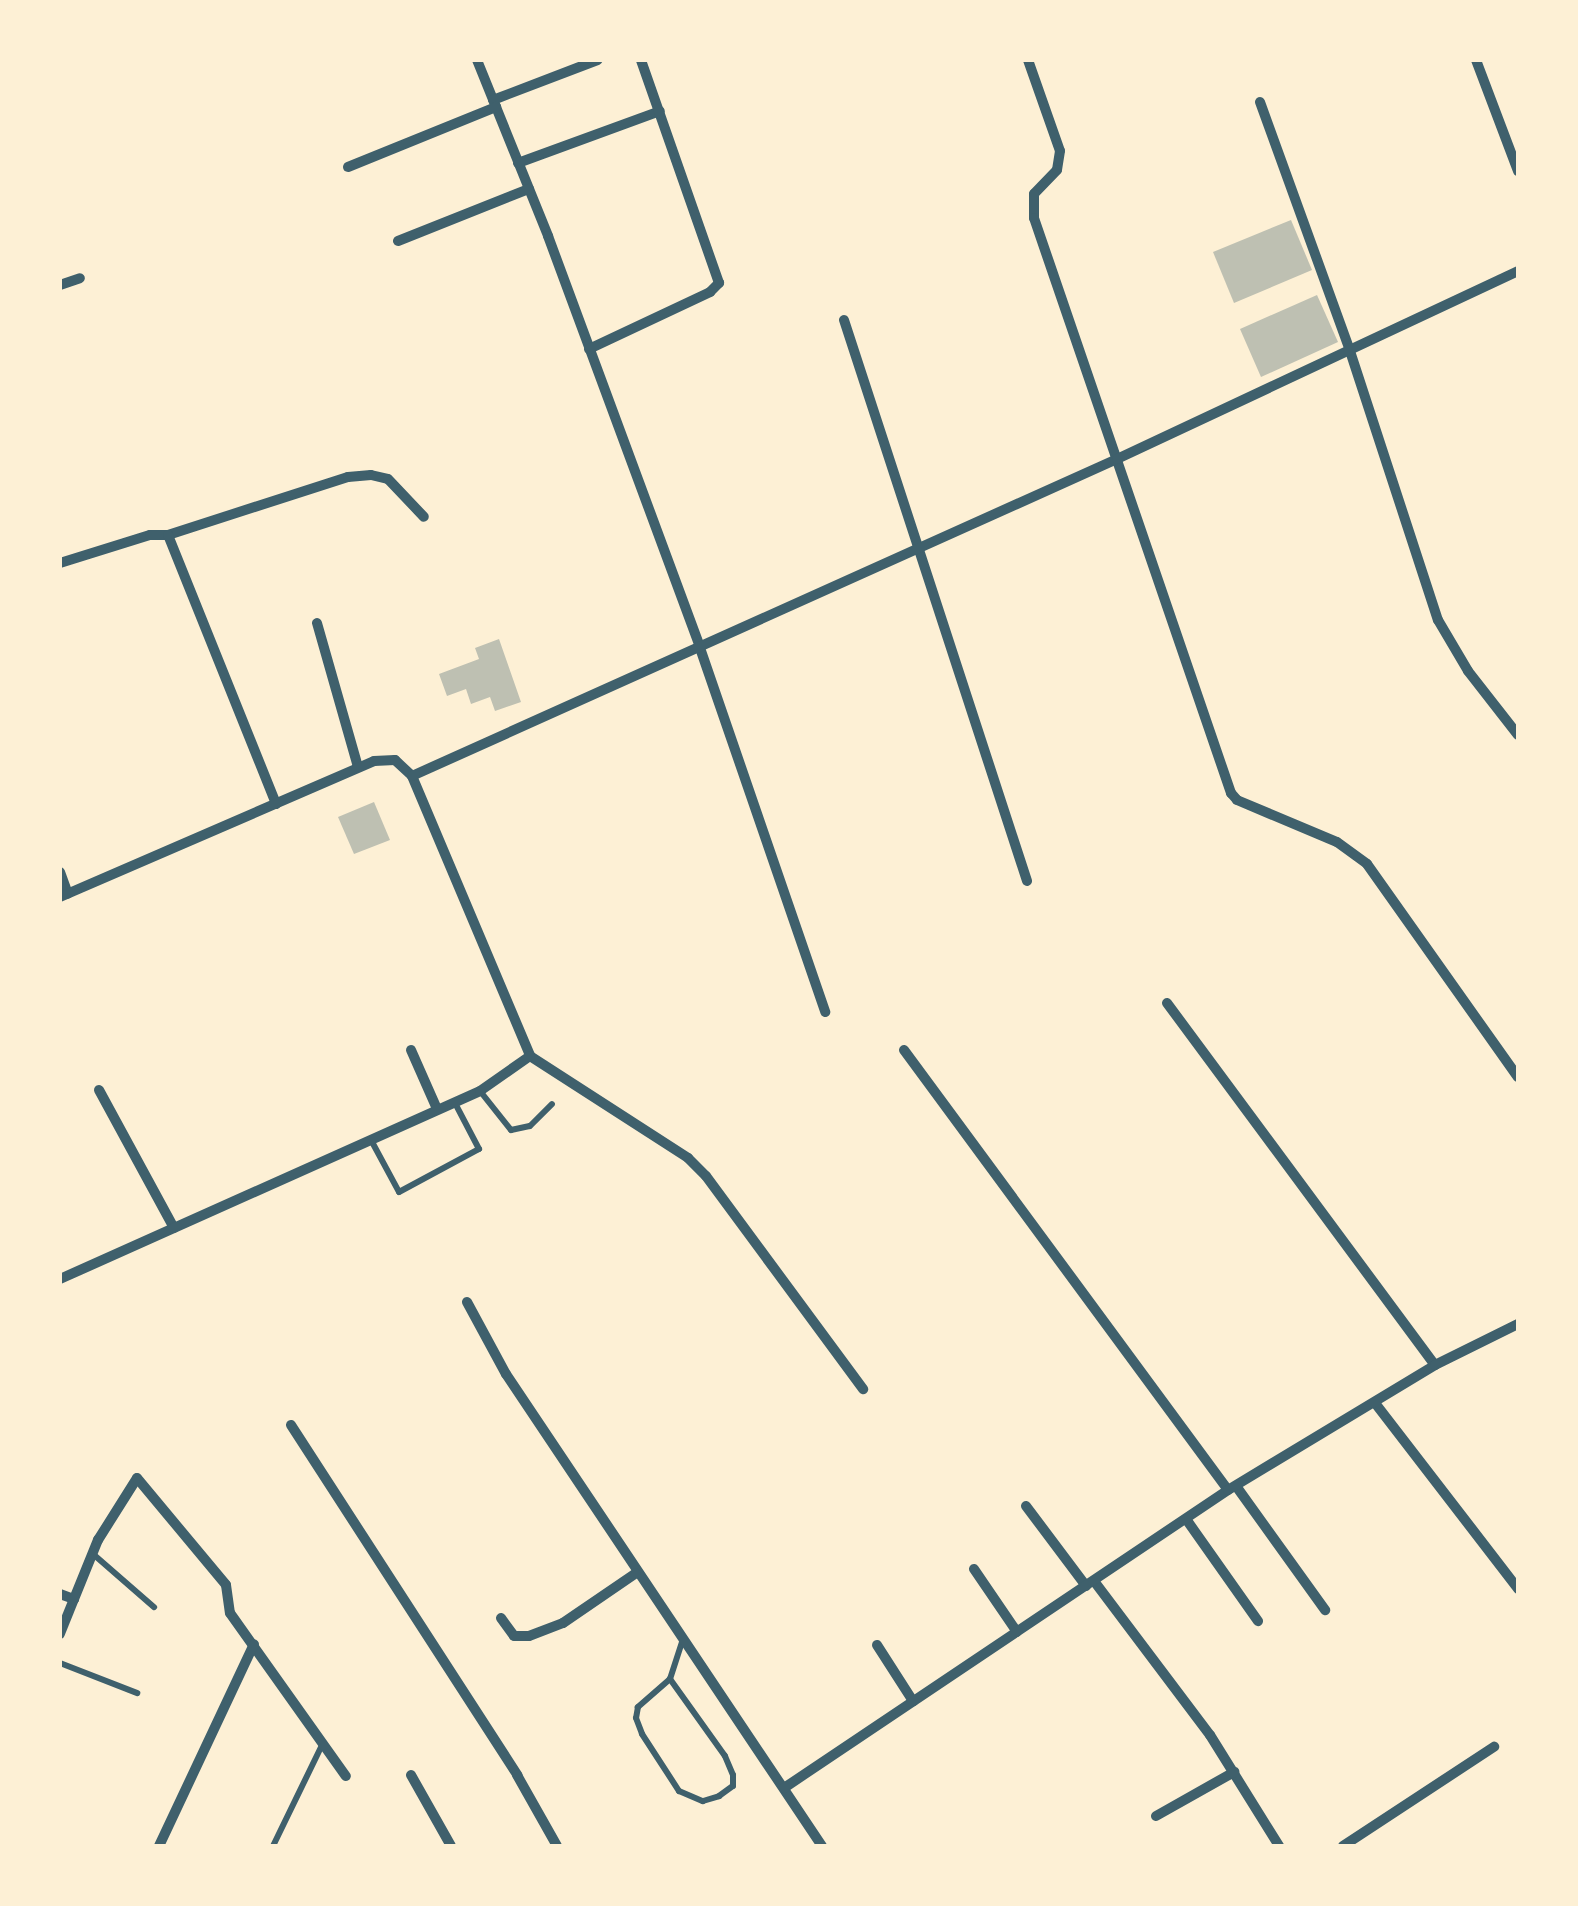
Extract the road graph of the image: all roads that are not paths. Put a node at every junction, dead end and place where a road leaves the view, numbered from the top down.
1 (477, 60) edge
2 (598, 60) edge
3 (641, 60) edge
4 (1028, 60) edge
5 (1476, 60) edge
6 (1260, 102) dead end
7 (494, 103) junction
8 (660, 111) junction
9 (518, 164) junction
10 (348, 166) dead end
11 (1518, 170) edge
12 (529, 189) junction
13 (398, 241) dead end
14 (1518, 272) edge
15 (80, 278) dead end
16 (60, 285) edge
17 (844, 320) dead end
18 (589, 348) junction
19 (1349, 348) junction
20 (1117, 459) junction
21 (424, 517) dead end
22 (168, 535) junction
23 (921, 544) junction
24 (60, 563) edge
25 (318, 623) dead end
26 (700, 648) junction
27 (1518, 735) edge
28 (358, 767) junction
29 (412, 776) junction
30 (276, 804) junction
31 (60, 872) edge
32 (1027, 881) dead end
33 (64, 896) edge
34 (1167, 1003) dead end
35 (825, 1012) dead end
36 (411, 1050) dead end
37 (904, 1050) dead end
38 (530, 1056) junction
39 (1518, 1078) edge
40 (99, 1090) dead end
41 (480, 1091) junction
42 (454, 1102) junction
43 (552, 1104) dead end
44 (437, 1109) junction
45 (370, 1138) junction
46 (174, 1228) junction
47 (60, 1278) edge
48 (467, 1302) dead end
49 (1518, 1324) edge
50 (1435, 1365) junction
51 (863, 1389) dead end
52 (1375, 1403) junction
53 (290, 1425) dead end
54 (1232, 1488) junction
55 (1026, 1506) dead end
56 (1186, 1519) junction
57 (93, 1554) junction
58 (974, 1569) dead end
59 (636, 1573) junction
60 (1090, 1583) junction
61 (1518, 1590) edge
62 (60, 1594) edge
63 (74, 1600) junction
64 (154, 1606) dead end
65 (1324, 1610) dead end
66 (501, 1618) dead end
67 (1258, 1621) dead end
68 (1017, 1632) junction
69 (60, 1634) edge
70 (682, 1642) junction
71 (254, 1644) junction
72 (877, 1645) dead end
73 (60, 1663) edge
74 (670, 1679) junction
75 (138, 1693) dead end
76 (913, 1701) junction
77 (322, 1744) junction
78 (1494, 1747) dead end
79 (1234, 1772) junction
80 (410, 1774) dead end
81 (346, 1776) dead end
82 (784, 1788) junction
83 (1156, 1816) dead end
84 (159, 1846) edge
85 (274, 1846) edge
86 (451, 1846) edge
87 (556, 1846) edge
88 (822, 1846) edge
89 (1278, 1846) edge
90 (1343, 1846) edge

1 - 7 street
2 - 7 street
3 - 8 street
4 - 20 street
5 - 11 street
6 - 19 street
7 - 9 street
7 - 10 street
8 - 9 street
8 - 18 street
9 - 12 street
12 - 13 street
12 - 18 street
14 - 19 street
15 - 16 street
17 - 23 street
18 - 26 street
19 - 20 street
19 - 27 street
20 - 23 street
20 - 39 street
21 - 22 street
22 - 24 street
22 - 30 street
23 - 26 street
23 - 32 street
25 - 28 street
26 - 29 street
26 - 35 street
28 - 29 street
28 - 30 street
29 - 38 street
30 - 33 street
31 - 33 street
34 - 50 street
36 - 44 street
37 - 54 street
38 - 41 street
38 - 51 street
40 - 46 street
41 - 42 street
41 - 43 lane
42 - 44 street
42 - 45 lane
44 - 45 street
45 - 46 street
46 - 47 street
48 - 59 street
49 - 50 street
50 - 52 street
52 - 54 street
52 - 61 street
53 - 87 street
54 - 56 street
54 - 65 street
55 - 60 street
56 - 60 street
56 - 67 street
57 - 63 street
57 - 64 lane
57 - 71 street
58 - 68 street
59 - 66 street
59 - 70 street
60 - 68 street
60 - 79 street
62 - 63 street
63 - 69 street
68 - 76 street
70 - 74 lane
70 - 82 street
71 - 77 street
71 - 84 street
72 - 76 street
73 - 75 lane
74 - 74 lane
76 - 82 street
77 - 81 street
77 - 85 lane
78 - 90 street
79 - 83 street
79 - 89 street
80 - 86 street
82 - 88 street

